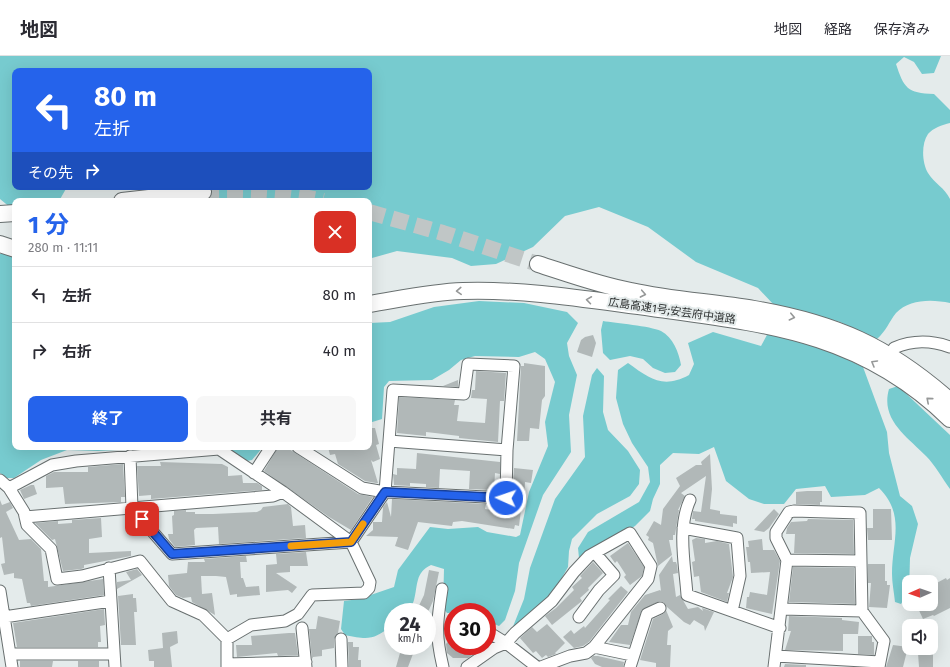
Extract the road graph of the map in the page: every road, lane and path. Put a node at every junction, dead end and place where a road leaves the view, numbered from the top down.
1 (203, 192) tunnel mouth
2 (149, 198) edge
3 (12, 213) edge
4 (0, 214) edge
5 (0, 244) edge
6 (12, 248) edge
7 (538, 264) tunnel mouth
8 (372, 304) edge
9 (753, 316) junction
10 (950, 346) edge
11 (894, 348) dead end
12 (910, 376) junction
13 (950, 401) edge
14 (950, 419) edge
15 (389, 441) junction
16 (206, 450) edge
17 (220, 450) edge
18 (269, 450) edge
19 (303, 450) edge
20 (506, 450) junction
21 (130, 456) junction
22 (254, 473) junction
23 (0, 480) edge
24 (9, 488) junction
25 (283, 492) junction
26 (385, 492) junction
27 (690, 500) dead end
28 (132, 508) junction
29 (25, 517) junction
30 (683, 528) junction
31 (351, 542) junction
32 (595, 553) junction
33 (787, 560) junction
34 (861, 561) junction
35 (109, 568) junction
36 (442, 589) dead end
37 (0, 591) edge
38 (111, 601) junction
39 (660, 608) dead end
40 (782, 609) junction
41 (732, 611) junction
42 (862, 611) junction
43 (4, 617) junction
44 (579, 617) dead end
45 (302, 628) dead end
46 (780, 628) junction
47 (496, 637) edge
48 (227, 639) junction
49 (341, 639) dead end
50 (4, 643) edge
51 (506, 643) junction
52 (594, 647) junction
53 (10, 654) junction
54 (114, 654) junction
55 (632, 656) junction
56 (775, 662) edge
57 (879, 664) edge
58 (306, 665) edge
59 (227, 666) edge
60 (12, 667) edge
61 (115, 667) edge
62 (342, 667) edge
63 (443, 667) edge
64 (467, 667) edge
65 (537, 667) edge
66 (541, 667) edge
67 (630, 667) edge

1 - 2 highway
3 - 4 highway
5 - 6 highway
7 -> 9 highway, 広島高速1号;安芸府中道路
9 -> 8 highway, 広島高速1号;安芸府中道路
9 - 12 highway, 広島高速1号;安芸府中道路
10 - 11 street
12 - 13 highway, 広島高速1号;安芸府中道路
14 -> 12 highway, 広島高速1号;安芸府中道路
15 - 20 street
15 - 20 street
15 - 26 street
16 - 21 street
17 - 22 street
18 - 22 street
19 - 26 street
20 - 26 street
21 - 24 street
21 - 28 street
22 - 25 street
23 - 24 street
24 - 29 street
25 - 28 street
25 - 31 street
26 - 31 street
27 - 30 street
28 - 29 street
28 - 31 street
29 - 35 street
30 - 41 street
30 - 41 street
31 - 48 street
32 - 44 street
32 - 51 street
32 - 52 street
33 - 34 street
33 - 34 street
33 - 40 street
34 - 42 street
35 - 38 street
35 - 48 street
36 - 63 street
37 - 43 street
38 - 43 street
38 - 54 street
39 - 55 street
40 - 42 street
40 - 46 street
41 - 46 street
42 - 57 street
43 - 50 street
45 - 58 street
46 - 56 street
47 - 51 street
48 - 59 street
49 - 62 street
50 - 53 street
51 - 64 street
51 - 65 street
52 - 55 street
52 - 66 street
53 - 54 street
53 - 60 street
54 - 61 street
55 - 67 street
56 - 57 street
58 - 59 street

